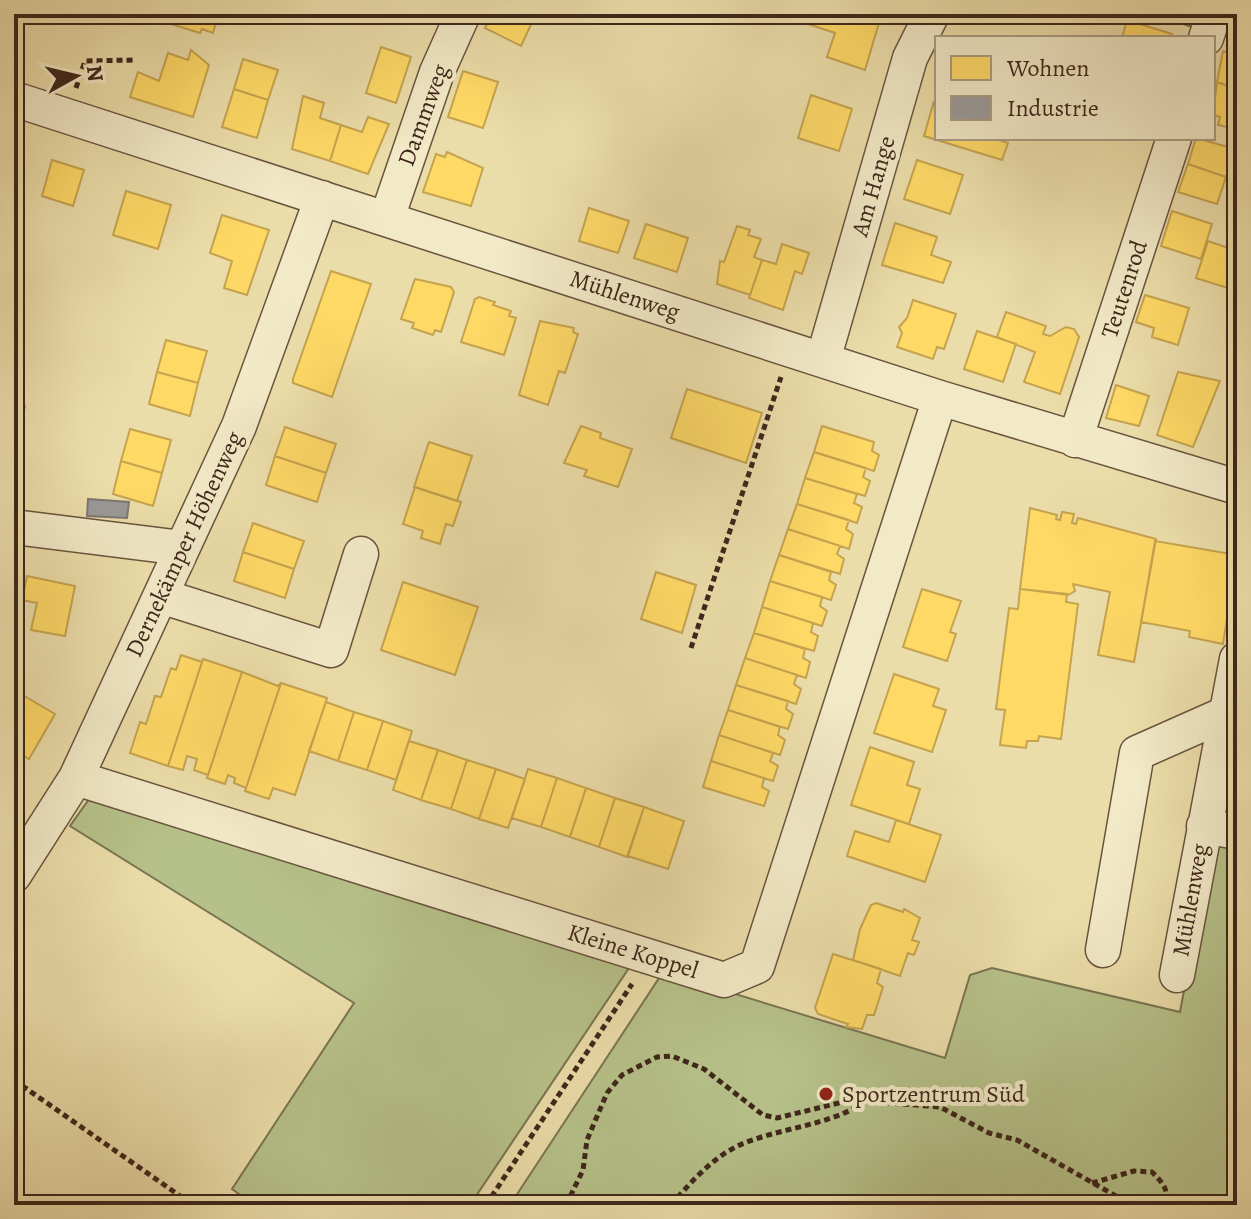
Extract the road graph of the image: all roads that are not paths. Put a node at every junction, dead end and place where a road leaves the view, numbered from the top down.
1 (463, 14) edge
2 (932, 14) edge
3 (1214, 14) edge
4 (1207, 36) edge
5 (14, 99) edge
6 (1173, 140) edge
7 (322, 198) junction
8 (387, 218) junction
9 (823, 360) junction
10 (940, 398) junction
11 (1075, 440) junction
12 (1237, 487) edge
13 (14, 527) edge
14 (182, 548) junction
15 (361, 554) dead end
16 (161, 596) junction
17 (1237, 659) edge
18 (1225, 714) junction
19 (76, 778) junction
20 (1221, 829) edge
21 (14, 875) edge
22 (1103, 950) dead end
23 (1177, 975) dead end

1 - 8 street, Dammweg
2 - 9 street, Am Hange
3 - 4 street
5 - 7 street, Mühlenweg
6 - 11 street, Teutenrod
7 - 8 street, Mühlenweg
7 - 14 street, Dernekämper Höhenweg
8 - 9 street, Mühlenweg
9 - 10 street, Mühlenweg
10 - 11 street, Mühlenweg
10 - 19 street, Kleine Koppel
11 - 12 street, Mühlenweg
13 - 14 street
14 - 16 street, Dernekämper Höhenweg
15 - 16 street
16 - 19 street, Dernekämper Höhenweg
17 - 18 street, Mühlenweg
18 - 20 street, Mühlenweg
18 - 22 street
19 - 21 street, Dernekämper Höhenweg
20 - 23 street, Mühlenweg

